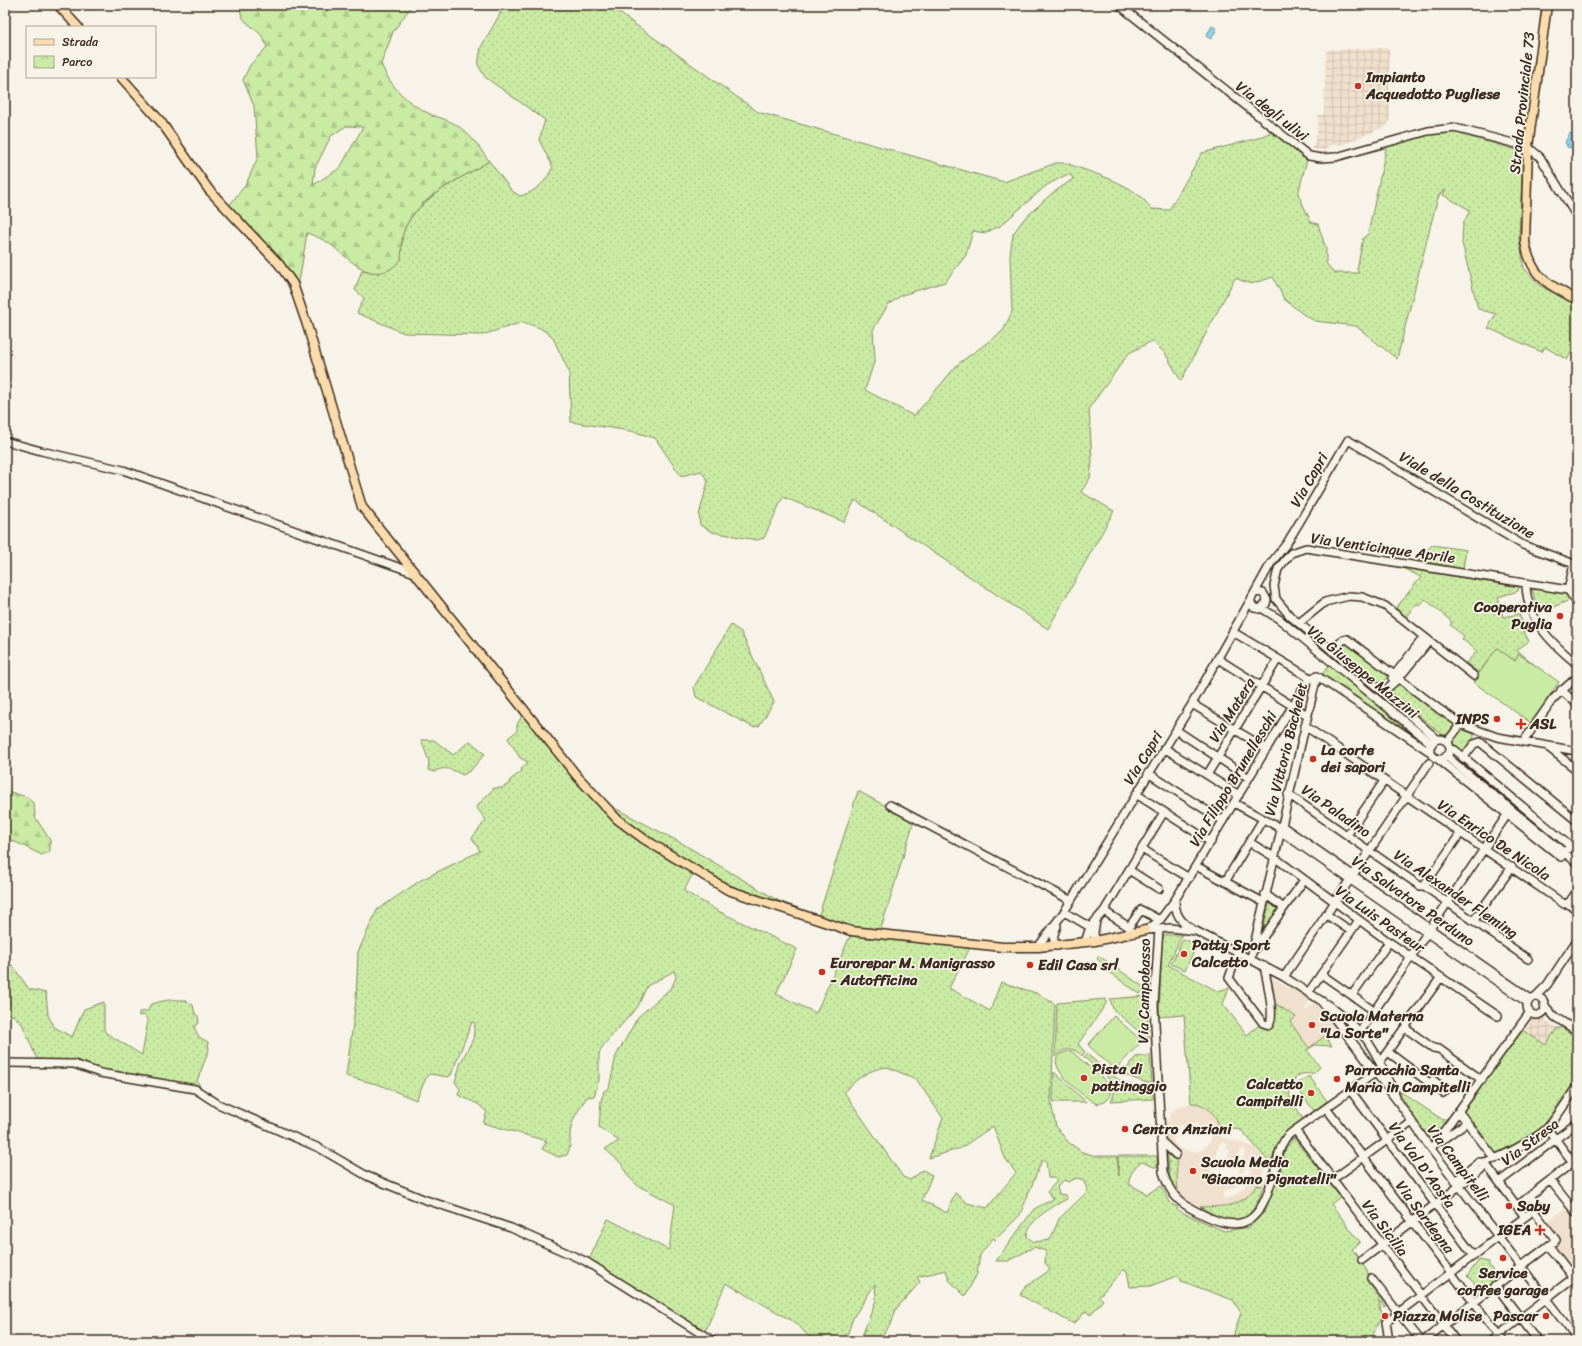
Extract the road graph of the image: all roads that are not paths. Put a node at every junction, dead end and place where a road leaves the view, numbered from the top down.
1 (58, 5) edge
2 (1119, 5) edge
3 (1548, 5) edge
4 (77, 26) edge
5 (122, 78) edge
6 (1528, 147) junction
7 (1577, 216) edge
8 (1577, 300) edge
9 (1348, 440) joint
10 (5, 441) edge
11 (1575, 565) edge
12 (415, 573) junction
13 (1266, 573) junction
14 (1526, 583) junction
15 (1568, 590) junction
16 (1256, 592) junction
17 (1266, 598) junction
18 (1250, 601) junction
19 (1577, 603) edge
20 (1257, 608) junction
21 (1279, 620) junction
22 (1298, 623) junction
23 (1234, 630) junction
24 (1426, 639) junction
25 (1332, 651) junction
26 (1218, 659) junction
27 (1278, 659) junction
28 (1577, 664) edge
29 (1397, 676) junction
30 (1474, 676) dead end
31 (1313, 677) junction
32 (1577, 677) edge
33 (1262, 686) junction
34 (1561, 690) junction
35 (1383, 692) junction
36 (1192, 704) junction
37 (1577, 704) edge
38 (1293, 705) junction
39 (1308, 715) junction
40 (1461, 724) junction
41 (1305, 726) junction
42 (1176, 730) junction
43 (1235, 730) junction
44 (1448, 741) junction
45 (1523, 742) junction
46 (1547, 746) junction
47 (1164, 748) junction
48 (1267, 749) junction
49 (1450, 749) junction
50 (1577, 751) edge
51 (1435, 753) junction
52 (1218, 758) junction
53 (1463, 758) junction
54 (1577, 770) edge
55 (1148, 773) junction
56 (1207, 775) junction
57 (1249, 778) junction
58 (1384, 781) junction
59 (1136, 794) junction
60 (1288, 794) junction
61 (1239, 795) junction
62 (1406, 796) junction
63 (1234, 803) junction
64 (890, 805) dead end
65 (1164, 812) junction
66 (1507, 815) junction
67 (1263, 819) junction
68 (1223, 821) junction
69 (1577, 821) edge
70 (1280, 828) junction
71 (1460, 834) junction
72 (1347, 835) junction
73 (1211, 842) junction
74 (1249, 842) junction
75 (1142, 848) junction
76 (1370, 850) junction
77 (1484, 850) junction
78 (1564, 853) junction
79 (1274, 857) junction
80 (1577, 862) edge
81 (1196, 866) junction
82 (1512, 868) junction
83 (1129, 870) junction
84 (1189, 878) junction
85 (1351, 878) junction
86 (1304, 880) junction
87 (1225, 882) junction
88 (1424, 886) junction
89 (1159, 889) dead end
90 (1577, 891) edge
91 (1265, 894) junction
92 (1070, 900) junction
93 (1175, 900) junction
94 (1264, 902) junction
95 (1448, 902) junction
96 (1334, 903) junction
97 (1568, 904) junction
98 (1284, 908) junction
99 (1175, 910) junction
100 (1577, 910) edge
101 (1104, 911) junction
102 (1167, 911) junction
103 (1062, 914) junction
104 (1326, 915) junction
105 (1160, 920) junction
106 (1359, 920) junction
107 (1474, 920) junction
108 (1096, 921) junction
109 (1090, 927) junction
110 (1165, 928) junction
111 (1146, 930) junction
112 (1130, 931) junction
113 (1196, 931) junction
114 (1352, 931) junction
115 (1428, 931) junction
116 (1577, 940) edge
117 (1095, 941) junction
118 (1085, 942) junction
119 (1389, 942) junction
120 (1057, 946) junction
121 (1038, 947) junction
122 (1238, 953) junction
123 (1251, 956) junction
124 (1410, 956) junction
125 (1528, 959) dead end
126 (1264, 966) junction
127 (1321, 974) junction
128 (1284, 977) junction
129 (1441, 977) junction
130 (1547, 985) junction
131 (1308, 993) junction
132 (1352, 995) junction
133 (1531, 1000) junction
134 (1321, 1001) junction
135 (1544, 1003) junction
136 (1374, 1011) junction
137 (1530, 1012) junction
138 (1540, 1013) junction
139 (1498, 1016) dead end
140 (1555, 1017) junction
141 (1404, 1028) junction
142 (1577, 1031) edge
143 (1360, 1032) junction
144 (1388, 1052) junction
145 (1380, 1061) junction
146 (5, 1063) edge
147 (1370, 1066) junction
148 (1375, 1073) junction
149 (1482, 1080) junction
150 (1431, 1084) dead end
151 (1350, 1090) junction
152 (1576, 1090) edge
153 (1399, 1103) junction
154 (1326, 1108) junction
155 (1460, 1112) junction
156 (1412, 1122) junction
157 (1467, 1122) junction
158 (1577, 1123) edge
159 (1547, 1128) junction
160 (1295, 1130) junction
161 (1387, 1140) junction
162 (1555, 1140) junction
163 (1161, 1141) junction
164 (1437, 1143) junction
165 (1431, 1149) junction
166 (1176, 1155) dead end
167 (1363, 1157) junction
168 (1495, 1159) junction
169 (1485, 1163) junction
170 (1575, 1163) edge
171 (1332, 1180) junction
172 (1550, 1180) junction
173 (1499, 1182) junction
174 (1457, 1183) junction
175 (1530, 1196) junction
176 (1435, 1205) junction
177 (1517, 1206) junction
178 (1533, 1210) junction
179 (1577, 1214) edge
180 (1525, 1217) junction
181 (1412, 1222) junction
182 (1498, 1237) junction
183 (1382, 1245) junction
184 (1548, 1246) junction
185 (1474, 1256) junction
186 (1362, 1260) dead end
187 (1521, 1266) junction
188 (1450, 1272) junction
189 (1371, 1278) dead end
190 (1576, 1278) edge
191 (1496, 1286) junction
192 (1421, 1295) junction
193 (1546, 1299) junction
194 (1474, 1303) junction
195 (1398, 1312) junction
196 (1520, 1318) junction
197 (1444, 1325) junction
198 (1501, 1338) edge
199 (1575, 1338) edge
200 (713, 1341) edge
201 (1389, 1341) edge
202 (1422, 1341) edge
203 (1456, 1341) edge
204 (1490, 1341) edge
205 (1538, 1341) edge

1 - 4 main road
2 - 6 street, Via degli ulivi
3 - 6 main road, Strada Provinciale 73
5 - 12 main road
6 - 7 street
6 - 8 main road, Strada Provinciale 73
9 - 11 street, Viale della Costituzione
9 - 13 street, Via Capri
10 - 12 street
11 - 15 street
12 - 121 main road
13 - 16 street, Via Capri
13 - 17 street
14 - 15 street, Via Venticinque Aprile
14 - 22 street, Via Venticinque Aprile
14 - 28 street
15 - 19 street
16 - 17 street
16 - 18 street, Via Capri
17 - 20 street, Via Capri
17 - 21 street, Via Giuseppe Mazzini
18 - 20 street
18 - 23 street, Via Capri
20 - 21 street, Via Giuseppe Mazzini
20 - 23 street, Via Capri
21 - 51 street, Via Giuseppe Mazzini
22 - 24 street
22 - 25 street, Via Venticinque Aprile
23 - 26 street, Via Capri
23 - 27 street
24 - 29 street
24 - 30 street
25 - 29 street
25 - 35 street, Via Venticinque Aprile
26 - 33 street
26 - 36 street, Via Capri
27 - 31 street
27 - 33 street, Via Matera
29 - 35 street
29 - 40 street
31 - 38 street, Via Filippo Brunelleschi
31 - 39 street, Via Vittorio Bachelet
31 - 51 street
32 - 34 street
33 - 38 street
33 - 43 street, Via Matera
34 - 37 street
34 - 45 street
35 - 51 street, Via Venticinque Aprile
36 - 42 street, Via Capri
36 - 43 street
38 - 39 street
38 - 48 street, Via Filippo Brunelleschi
39 - 41 street, Via Vittorio Bachelet
40 - 44 street
40 - 45 street
41 - 58 street, Via Enrico De Nicola
41 - 60 street, Via Vittorio Bachelet
42 - 47 street, Via Capri
42 - 52 street
43 - 48 street
43 - 52 street, Via Matera
44 - 49 street
44 - 51 street
45 - 46 street
46 - 50 street
46 - 54 street
47 - 55 street, Via Capri
47 - 56 street
48 - 57 street, Via Filippo Brunelleschi
49 - 51 street
49 - 53 street
51 - 62 street
51 - 66 street
51 - 78 street, Via Giuseppe Mazzini
52 - 56 street, Via Matera
52 - 57 street
53 - 69 street
53 - 78 street
55 - 59 street, Via Capri
55 - 68 street
56 - 61 street
57 - 61 street, Via Filippo Brunelleschi
58 - 62 street, Via Enrico De Nicola
58 - 72 street
59 - 65 street
59 - 92 street, Via Capri
60 - 70 street, Via Vittorio Bachelet
60 - 72 street, Via Paladino
61 - 63 street, Via Filippo Brunelleschi
62 - 71 street, Via Enrico De Nicola
62 - 76 street
63 - 67 street, Via Vittorio Bachelet
63 - 68 street, Via Filippo Brunelleschi
64 - 92 street
65 - 73 street
65 - 75 street
66 - 77 street
66 - 78 street
67 - 70 street, Via Vittorio Bachelet
67 - 74 street
68 - 73 street, Via Filippo Brunelleschi
70 - 79 street, Via Vittorio Bachelet
70 - 85 street, Via Salvatore Perduno
71 - 77 street, Via Enrico De Nicola
71 - 88 street
72 - 76 street, Via Paladino
73 - 81 street, Via Filippo Brunelleschi
74 - 79 street, Via Luis Pasteur
74 - 87 street
75 - 83 street
75 - 84 street
76 - 85 street
76 - 88 street, Via Alexander Fleming
77 - 82 street, Via Enrico De Nicola
77 - 95 street
78 - 80 street, Via Giuseppe Mazzini
79 - 86 street, Via Luis Pasteur
79 - 91 street, Via Vittorio Bachelet
81 - 84 street, Via Filippo Brunelleschi
81 - 87 street
82 - 97 street, Via Enrico De Nicola
82 - 107 street
83 - 89 street
83 - 101 street
84 - 93 street, Via Filippo Brunelleschi
85 - 96 street
85 - 115 street, Via Salvatore Perduno
86 - 96 street, Via Luis Pasteur
86 - 98 street
87 - 94 street
88 - 95 street, Via Alexander Fleming
90 - 97 street
91 - 94 street, Via Vittorio Bachelet
91 - 98 street
92 - 103 street, Via Capri
93 - 99 street
93 - 102 street, Via Filippo Brunelleschi
94 - 123 street, Via Vittorio Bachelet
95 - 107 street, Via Alexander Fleming
95 - 115 street
96 - 104 street
96 - 106 street, Via Luis Pasteur
97 - 100 street, Via Enrico De Nicola
98 - 123 street
99 - 110 street
99 - 113 street
101 - 108 street
101 - 112 street
102 - 105 street, Via Filippo Brunelleschi
102 - 110 street
103 - 109 street
103 - 120 street, Via Capri
103 - 121 street, Via Capri
104 - 114 street, Via Luis Pasteur
104 - 128 street
105 - 111 street, Via Filippo Brunelleschi
105 - 112 street
106 - 114 street
106 - 119 street, Via Luis Pasteur
107 - 125 street, Via Alexander Fleming
108 - 109 street
108 - 117 street
109 - 118 street
110 - 111 street
110 - 113 street
110 - 163 street, Via Campobasso
111 - 112 main road
112 - 117 main road
113 - 122 street
114 - 127 street
115 - 124 street
115 - 133 street, Via Salvatore Perduno
116 - 130 street
117 - 118 main road
118 - 120 main road
119 - 124 street, Via Luis Pasteur
119 - 132 street
120 - 121 main road
122 - 123 street
122 - 126 street
123 - 126 street
124 - 129 street, Via Luis Pasteur
124 - 136 street
126 - 128 street
127 - 131 street
127 - 132 street
128 - 131 street
129 - 139 street, Via Luis Pasteur
129 - 141 street
130 - 133 street
130 - 135 street
131 - 134 street
132 - 136 street
133 - 135 street, Via Salvatore Perduno
133 - 137 street
134 - 143 street
134 - 147 street, Via Campitelli
135 - 138 street
135 - 140 street
136 - 143 street
137 - 138 street
137 - 149 street
138 - 140 street
140 - 142 street
141 - 144 street
141 - 149 street
143 - 145 street
144 - 145 street
144 - 150 street
145 - 147 street
145 - 153 street
146 - 200 street
147 - 148 street, Via Campitelli
148 - 151 street, Via Campobasso
148 - 153 street, Via Campitelli
149 - 155 street
151 - 154 street, Via Campobasso
151 - 161 street, Via Val D'Aosta
152 - 159 street
153 - 156 street, Via Campitelli
154 - 160 street, Via Campobasso
154 - 167 street, Via Sardegna
155 - 157 street
155 - 164 street
156 - 161 street
156 - 165 street, Via Campitelli
157 - 164 street
157 - 168 street
158 - 162 street, Via Stresa
159 - 162 street
159 - 168 street
160 - 163 street, Via Campobasso
160 - 171 street, Via Sicilia
161 - 167 street
161 - 176 street, Via Val D'Aosta
162 - 170 street
162 - 173 street, Via Stresa
163 - 166 street
164 - 165 street
165 - 174 street, Via Campitelli
167 - 171 street
167 - 181 street, Via Sardegna
168 - 169 street
169 - 173 street
169 - 174 street
170 - 172 street
171 - 183 street, Via Sicilia
172 - 175 street
172 - 179 street
173 - 177 street
174 - 176 street
174 - 182 street, Via Campitelli
175 - 177 street
175 - 178 street
176 - 181 street
176 - 185 street, Via Val D'Aosta
177 - 180 street
178 - 180 street
178 - 184 street
180 - 182 street
181 - 183 street
181 - 188 street, Via Sardegna
182 - 185 street
182 - 187 street, Via Campitelli
183 - 186 street
183 - 192 street, Via Sicilia
184 - 187 street
184 - 190 street
185 - 188 street
187 - 191 street
187 - 193 street, Via Campitelli
188 - 192 street
188 - 194 street, Via Sardegna
189 - 195 street
190 - 193 street
191 - 194 street
191 - 196 street
192 - 195 street
192 - 197 street, Via Sicilia
193 - 196 street
193 - 199 street, Via Campitelli
194 - 197 street
194 - 198 street, Via Sardegna
195 - 201 street
195 - 202 street
196 - 198 street
196 - 205 street
197 - 202 street
197 - 203 street, Via Sicilia
198 - 204 street

